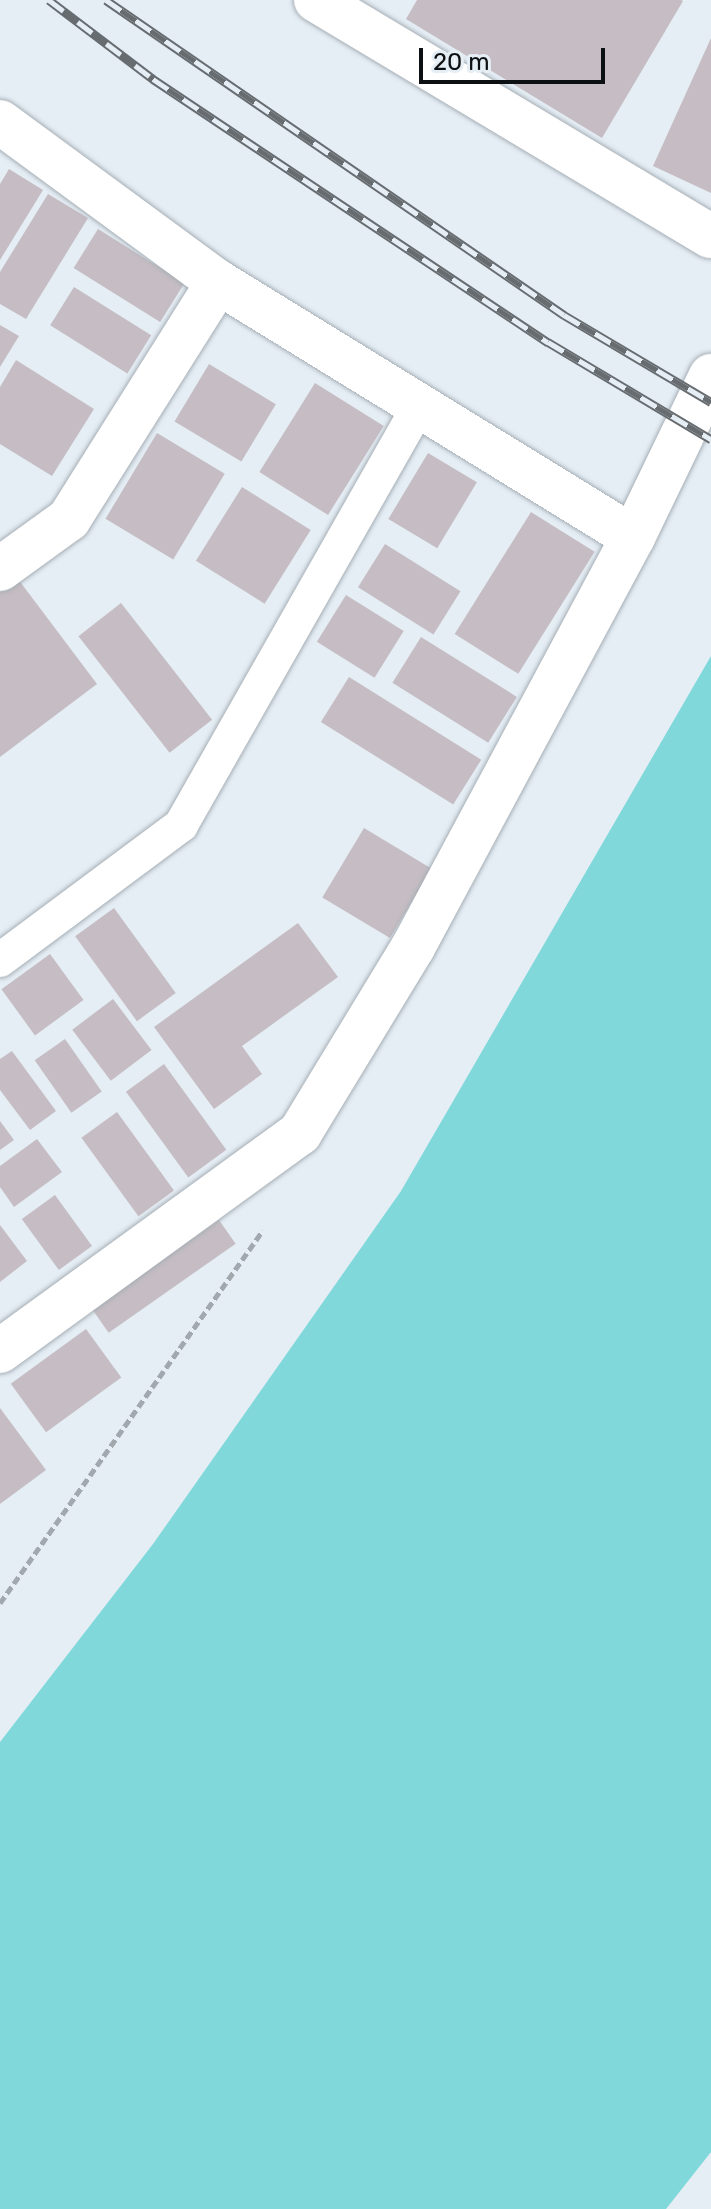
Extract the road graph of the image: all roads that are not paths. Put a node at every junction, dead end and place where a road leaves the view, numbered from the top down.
1 (325, 2) edge
2 (0, 122) edge
3 (711, 236) edge
4 (218, 282) junction
5 (711, 376) edge
6 (417, 409) junction
7 (633, 537) junction
8 (0, 569) edge
9 (0, 960) edge
10 (0, 1351) edge

1 - 3 street
2 - 4 street
4 - 6 street
4 - 8 street
5 - 7 street
6 - 7 street
6 - 9 lane
7 - 10 street

